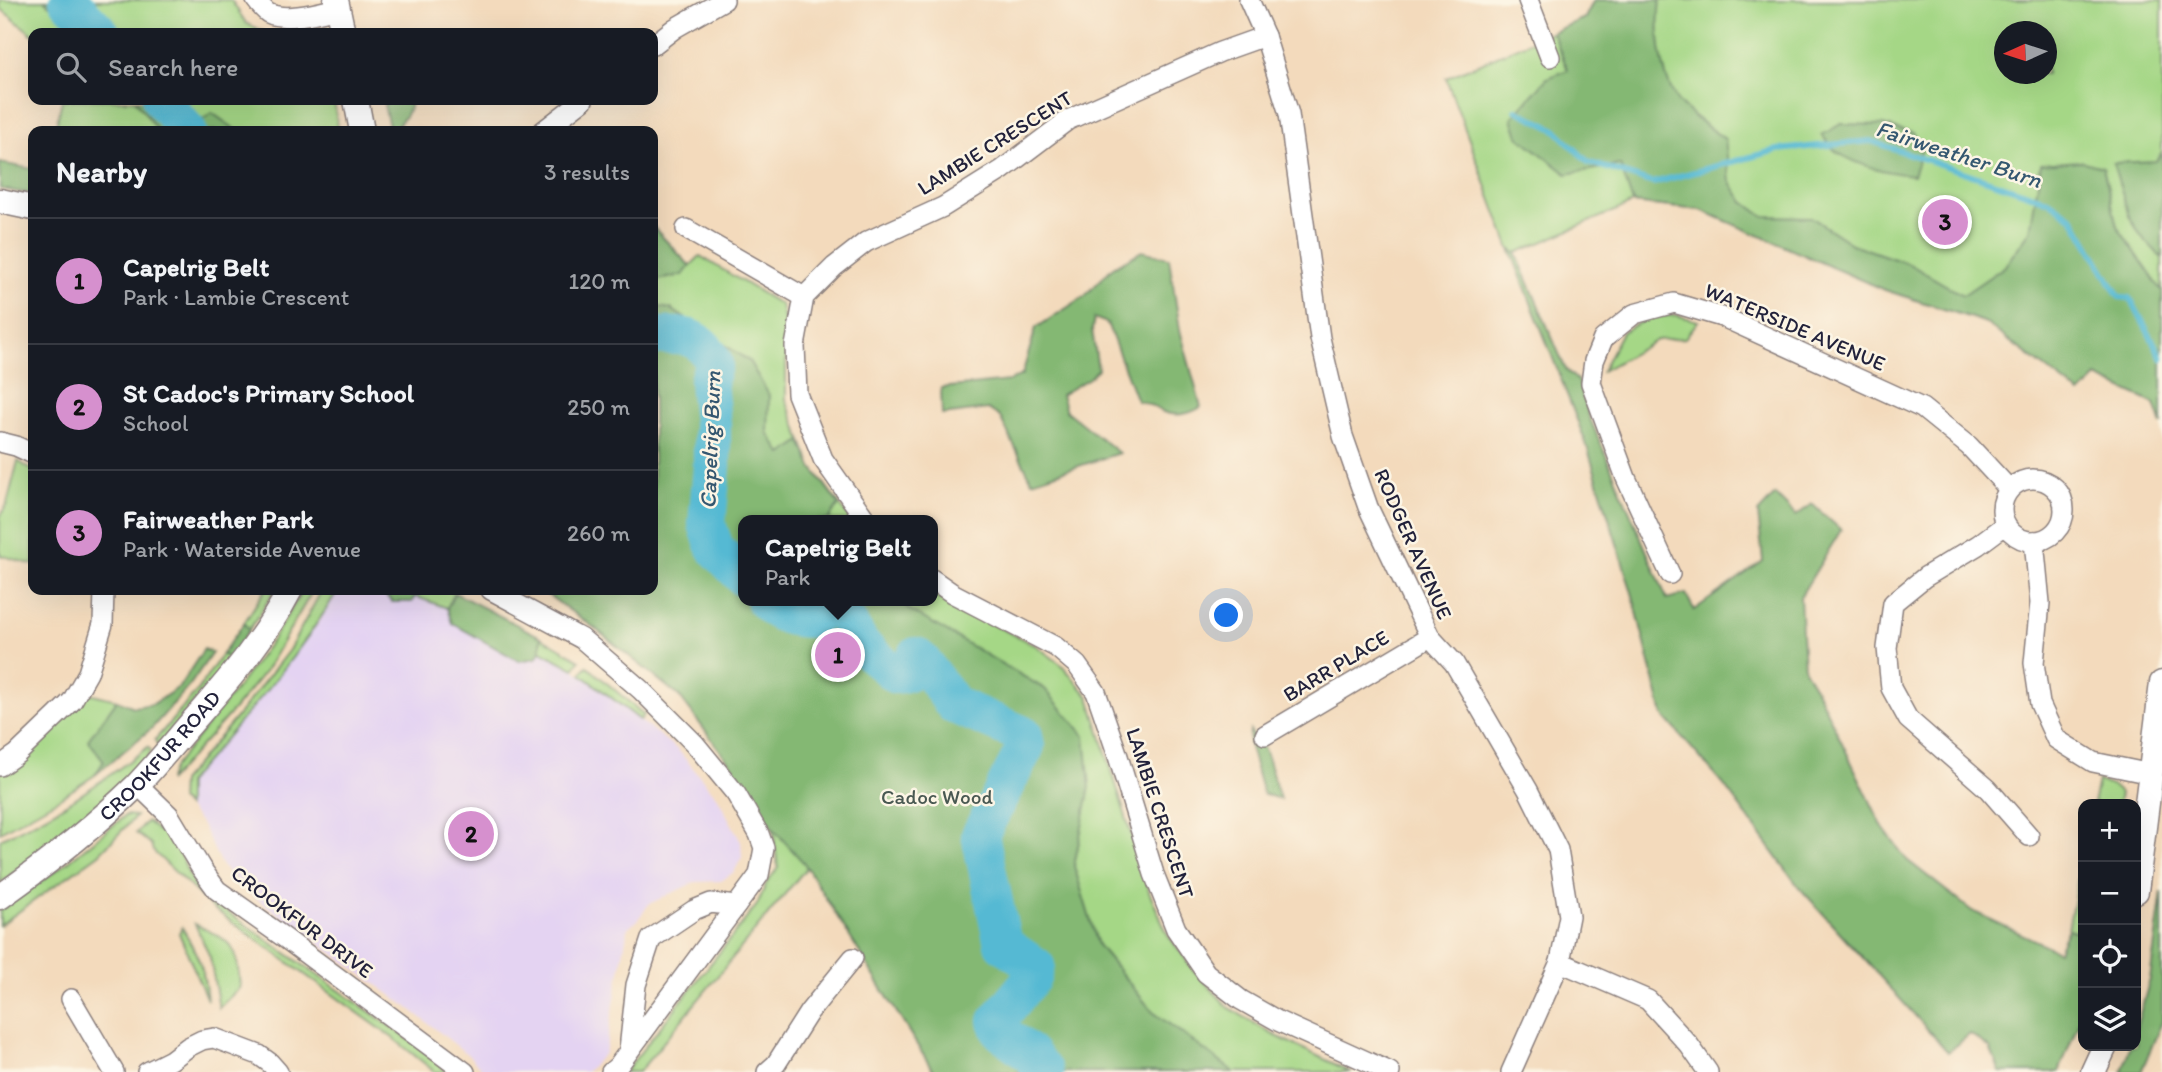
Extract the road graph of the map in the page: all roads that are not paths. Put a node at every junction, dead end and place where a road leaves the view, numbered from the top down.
1 (256, 0) edge
2 (724, 0) edge
3 (1250, 0) edge
4 (1528, 0) edge
5 (337, 4) edge
6 (342, 28) edge
7 (1265, 36) junction
8 (658, 41) edge
9 (1550, 57) dead end
10 (357, 105) edge
11 (577, 105) edge
12 (361, 126) edge
13 (549, 126) edge
14 (0, 201) edge
15 (28, 207) edge
16 (686, 229) dead end
17 (804, 297) junction
18 (0, 442) edge
19 (28, 452) edge
20 (2009, 489) junction
21 (862, 515) edge
22 (2006, 525) junction
23 (2035, 541) junction
24 (1671, 560) dead end
25 (938, 583) edge
26 (104, 595) edge
27 (288, 595) edge
28 (500, 595) edge
29 (1430, 636) junction
30 (2162, 682) edge
31 (1265, 735) dead end
32 (0, 766) edge
33 (2151, 774) junction
34 (137, 784) junction
35 (2029, 836) dead end
36 (2140, 862) edge
37 (0, 897) edge
38 (736, 906) junction
39 (853, 958) dead end
40 (1560, 962) junction
41 (71, 999) dead end
42 (629, 1051) junction
43 (2103, 1051) edge
44 (114, 1072) edge
45 (147, 1072) edge
46 (278, 1072) edge
47 (465, 1072) edge
48 (611, 1072) edge
49 (767, 1072) edge
50 (1390, 1072) edge
51 (1511, 1072) edge
52 (1708, 1072) edge
53 (2093, 1072) edge

1 - 5 street
2 - 8 street
3 - 7 street, RODGER AVENUE
4 - 9 street
5 - 6 street
7 - 17 street, LAMBIE CRESCENT
7 - 29 street, RODGER AVENUE
10 - 12 street
11 - 13 street
14 - 15 street
16 - 17 street
17 - 21 street
18 - 19 street
20 - 22 street
20 - 23 street
20 - 24 street, WATERSIDE AVENUE
22 - 23 street
22 - 35 street
23 - 33 street
25 - 50 street, LAMBIE CRESCENT
26 - 32 street
27 - 34 street, CROOKFUR ROAD
28 - 38 street
29 - 31 street, BARR PLACE
29 - 40 street, RODGER AVENUE
30 - 33 street
33 - 36 street
34 - 37 street, CROOKFUR ROAD
34 - 47 street, CROOKFUR DRIVE
38 - 42 street
38 - 42 street
39 - 49 street
40 - 51 street, RODGER AVENUE
40 - 52 street
41 - 44 street
42 - 48 street
43 - 53 street
45 - 46 street

